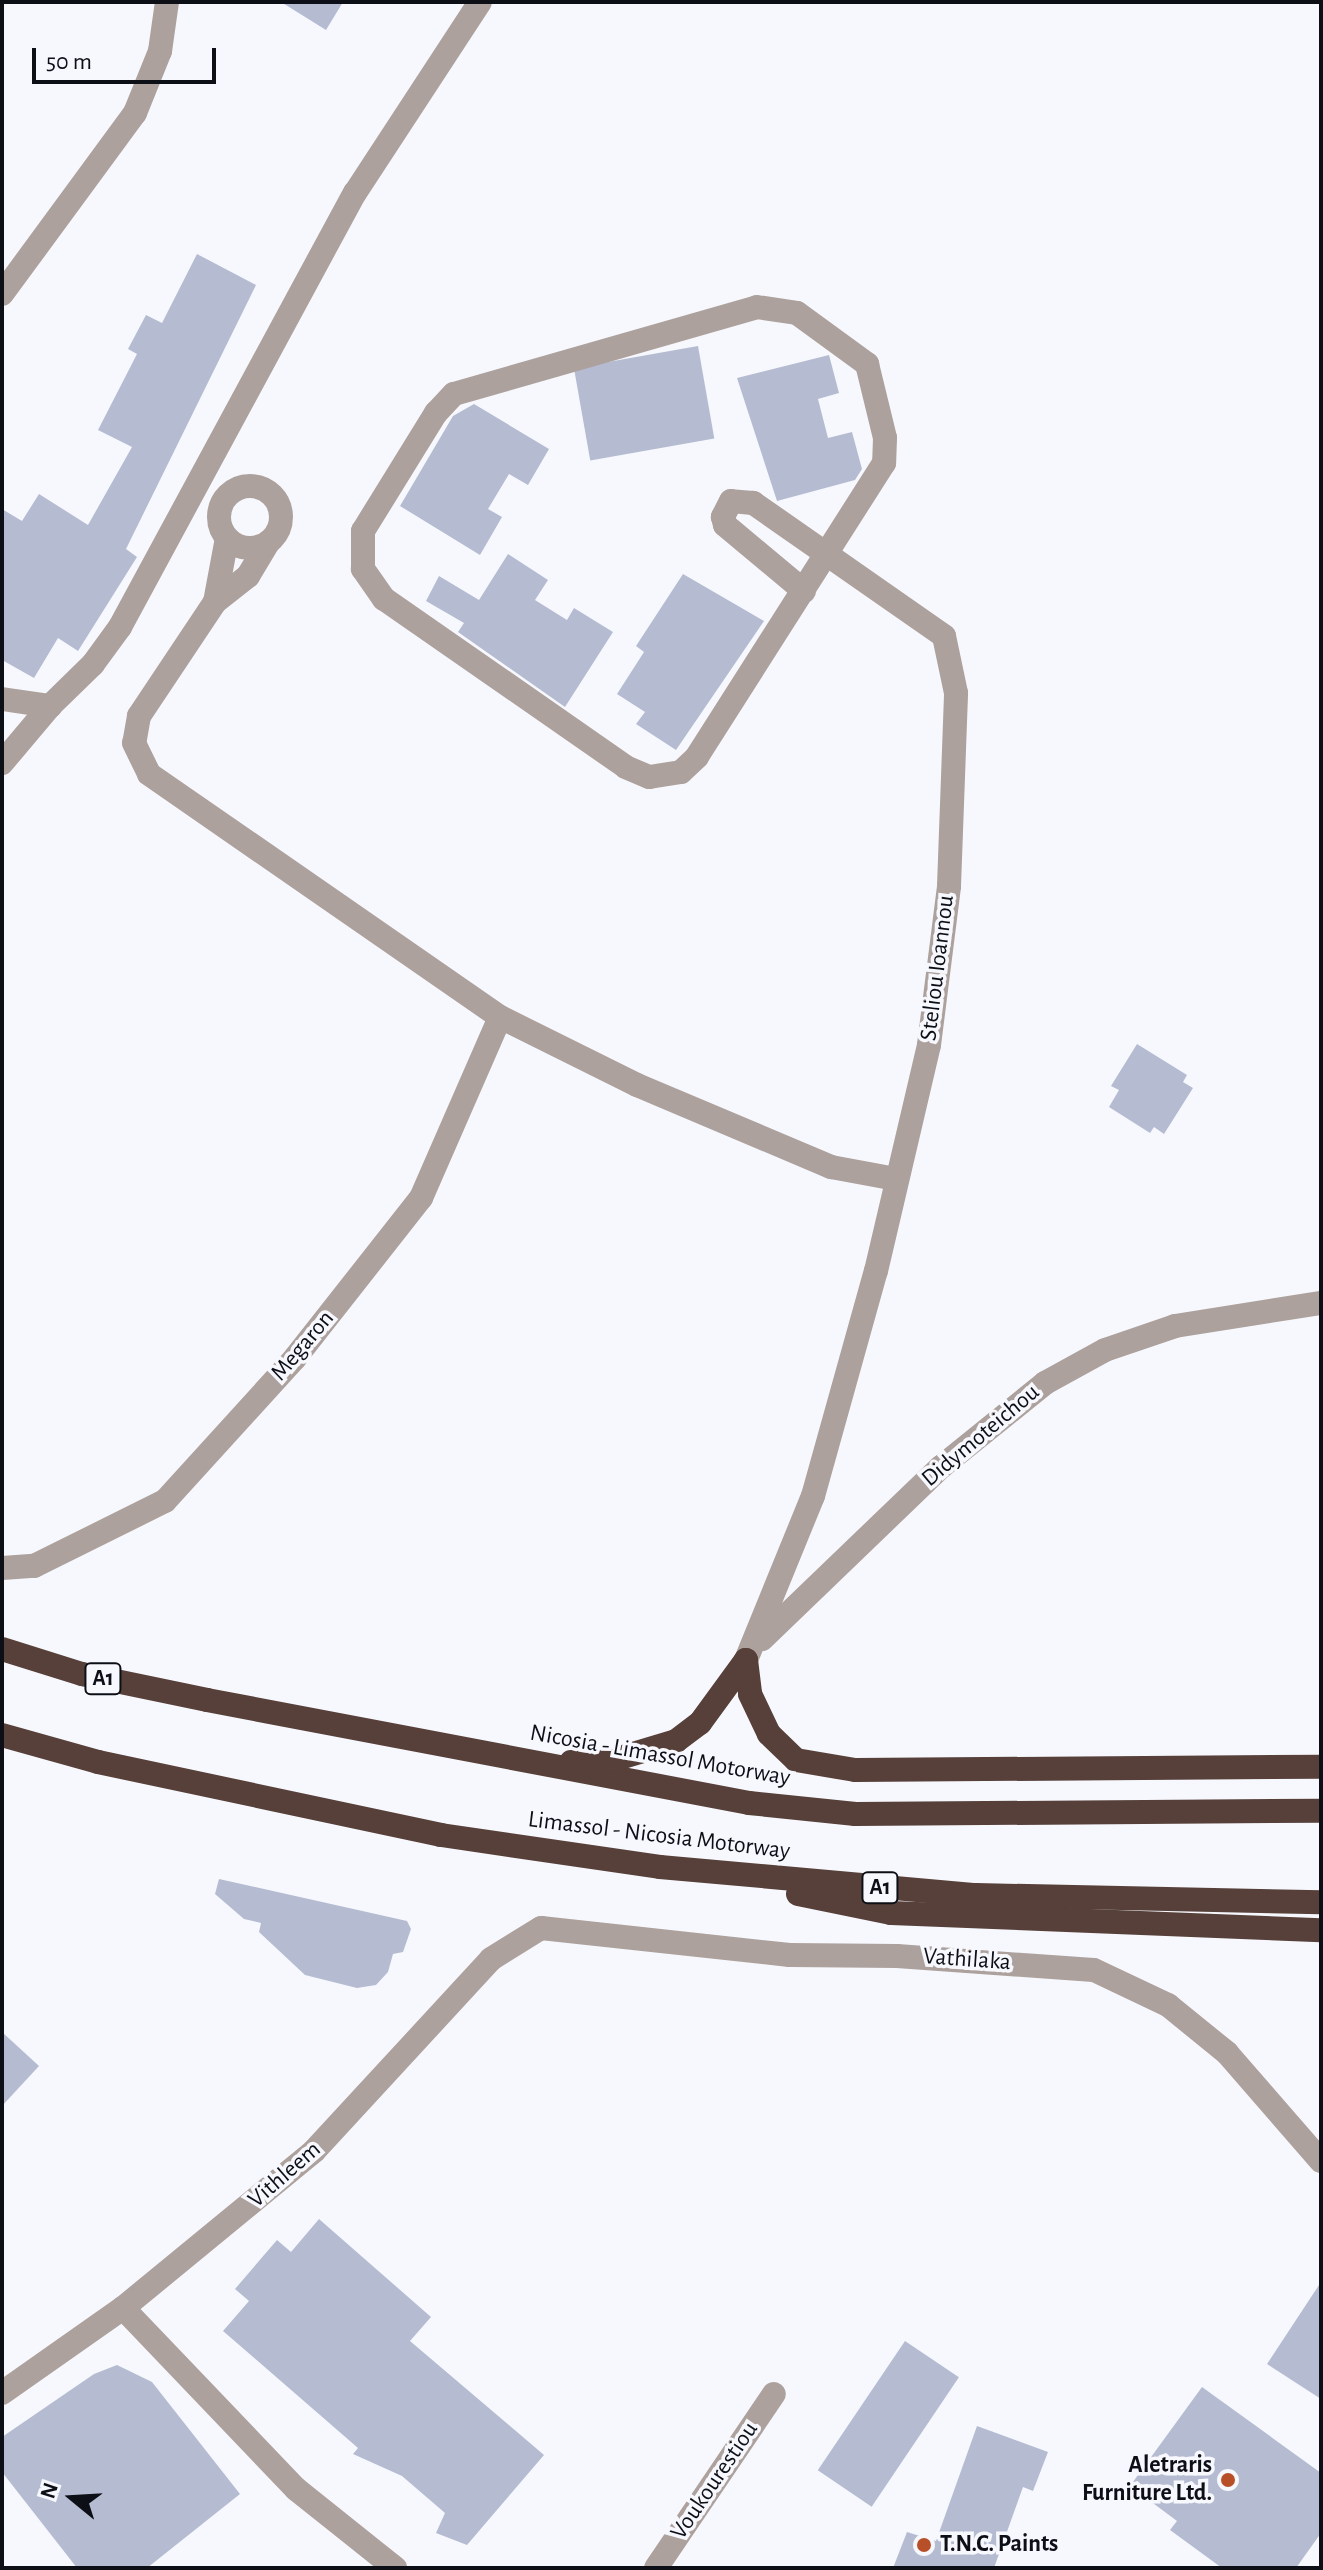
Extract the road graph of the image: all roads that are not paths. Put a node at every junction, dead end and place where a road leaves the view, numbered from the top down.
1 (167, 2) edge
2 (480, 2) edge
3 (2, 294) edge
4 (202, 482) junction
5 (225, 500) junction
6 (227, 538) junction
7 (268, 543) junction
8 (829, 553) junction
9 (804, 591) junction
10 (215, 602) junction
11 (2, 699) edge
12 (50, 706) junction
13 (2, 763) edge
14 (500, 1017) junction
15 (896, 1179) junction
16 (1321, 1303) edge
17 (2, 1568) edge
18 (2, 1649) edge
19 (746, 1660) junction
20 (2, 1735) edge
21 (529, 1763) junction
22 (1321, 1767) edge
23 (1321, 1811) edge
24 (660, 1867) junction
25 (1321, 1902) edge
26 (541, 1928) joint
27 (1321, 1930) edge
28 (1321, 2161) edge
29 (123, 2308) junction
30 (2, 2393) edge
31 (774, 2394) dead end
32 (395, 2568) edge
33 (656, 2568) edge

1 - 3 street
2 - 4 street
4 - 5 street
4 - 12 street
5 - 6 street
5 - 7 street
6 - 7 street
6 - 10 street
7 - 10 street
8 - 9 street
8 - 9 street, Steliou Ioannou
8 - 9 street
8 - 15 street, Steliou Ioannou
10 - 14 street
11 - 12 street
12 - 13 street
14 - 15 street
14 - 17 street, Megaron
15 - 19 street, Steliou Ioannou
16 - 19 street, Didymoteichou
18 - 21 highway, Nicosia - Limassol Motorway / A1
19 - 21 highway
19 - 22 highway
20 - 24 highway, Limassol - Nicosia Motorway / A1
21 - 23 highway, Nicosia - Limassol Motorway / A1
24 - 25 highway, Limassol - Nicosia Motorway / A1
24 - 27 highway
26 - 28 street, Vathilaka
26 - 29 street, Vithleem
29 - 30 street, Vithleem
29 - 32 street
31 - 33 street, Voukourestiou

